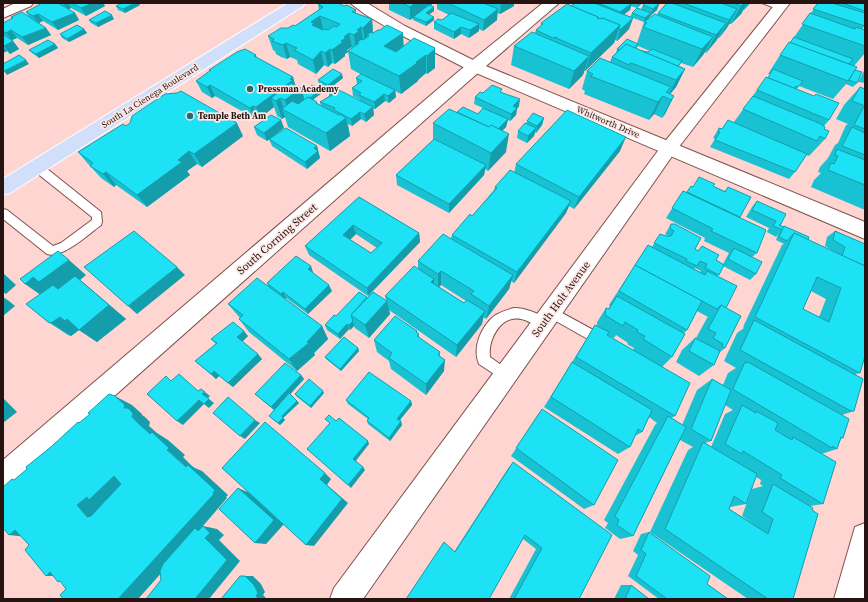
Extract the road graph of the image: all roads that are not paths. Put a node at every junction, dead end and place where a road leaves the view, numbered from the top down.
1 (26, 3) edge
2 (298, 3) edge
3 (357, 3) edge
4 (552, 3) edge
5 (776, 5) edge
6 (3, 14) edge
7 (476, 67) junction
8 (669, 148) junction
9 (37, 167) junction
10 (3, 188) edge
11 (3, 213) edge
12 (865, 231) edge
13 (547, 318) junction
14 (615, 349) edge
15 (506, 376) junction
16 (3, 478) edge
17 (865, 537) edge
18 (346, 599) edge
19 (848, 599) edge

1 - 6 street
2 - 9 main road, South La Cienega Boulevard
3 - 7 street, Whitworth Drive
4 - 7 street, South Corning Street
5 - 8 street, South Holt Avenue
7 - 8 street, Whitworth Drive
7 - 16 street, South Corning Street
8 - 12 street, Whitworth Drive
8 - 13 street, South Holt Avenue
9 - 10 main road, South La Cienega Boulevard
9 - 11 lane
13 - 14 lane
13 - 15 street, South Holt Avenue
13 - 15 lane
15 - 18 street, South Holt Avenue
17 - 19 street

